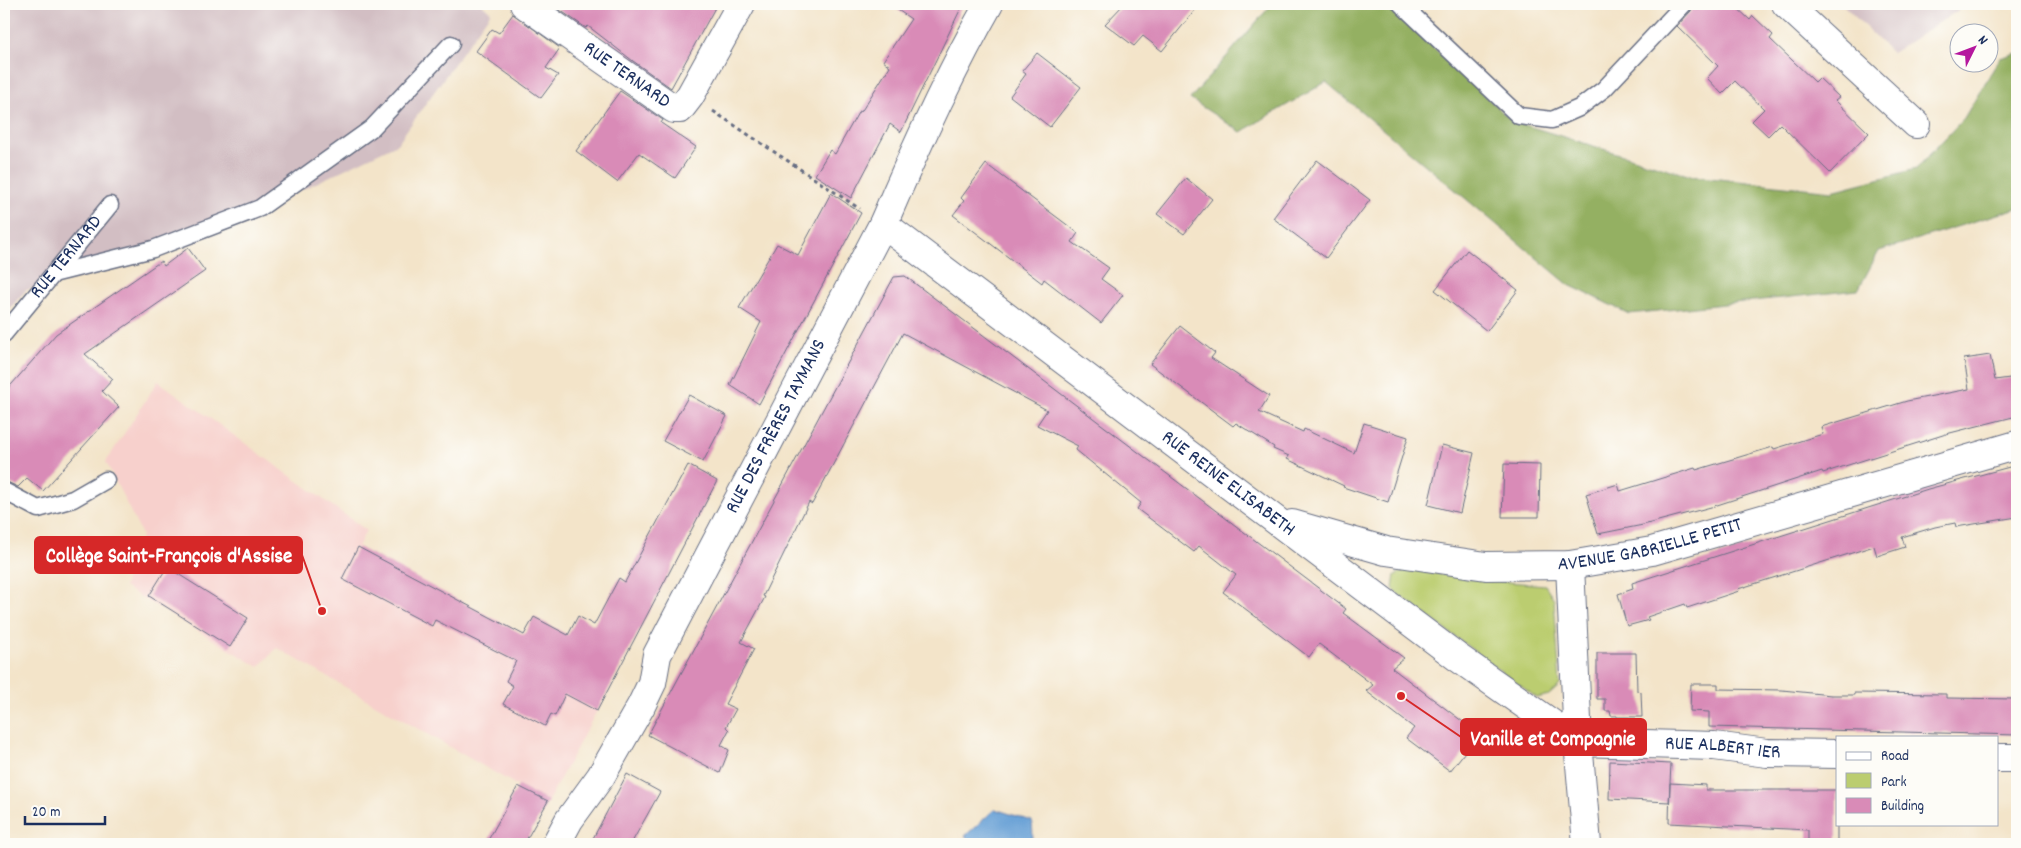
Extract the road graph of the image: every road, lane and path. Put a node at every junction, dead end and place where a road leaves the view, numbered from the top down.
1 (524, 4) edge
2 (741, 4) edge
3 (990, 4) edge
4 (1401, 4) edge
5 (1684, 4) edge
6 (1786, 4) edge
7 (451, 44) dead end
8 (690, 96) junction
9 (1916, 124) dead end
10 (110, 205) dead end
11 (883, 224) junction
12 (53, 274) junction
13 (4, 334) edge
14 (2017, 444) edge
15 (106, 480) dead end
16 (4, 492) edge
17 (1276, 520) junction
18 (1570, 565) junction
19 (1578, 742) junction
20 (1836, 754) edge
21 (1998, 758) edge
22 (2017, 758) edge
23 (556, 844) edge
24 (1587, 844) edge

1 - 8 street, RUE TERNARD
2 - 8 street, RUE TERNARD
3 - 11 street, RUE DES FRÈRES TAYMANS
4 - 5 lane
6 - 9 street
7 - 12 lane
8 - 11 path
10 - 12 lane, RUE TERNARD
11 - 17 street, RUE REINE ELISABETH
11 - 23 street, RUE DES FRÈRES TAYMANS
12 - 13 lane, RUE TERNARD
14 - 18 street, AVENUE GABRIELLE PETIT
15 - 16 lane
17 - 18 street, AVENUE GABRIELLE PETIT
17 - 19 street, RUE REINE ELISABETH
18 - 19 street
19 - 20 street, RUE ALBERT 1ER
19 - 24 street
21 - 22 street

